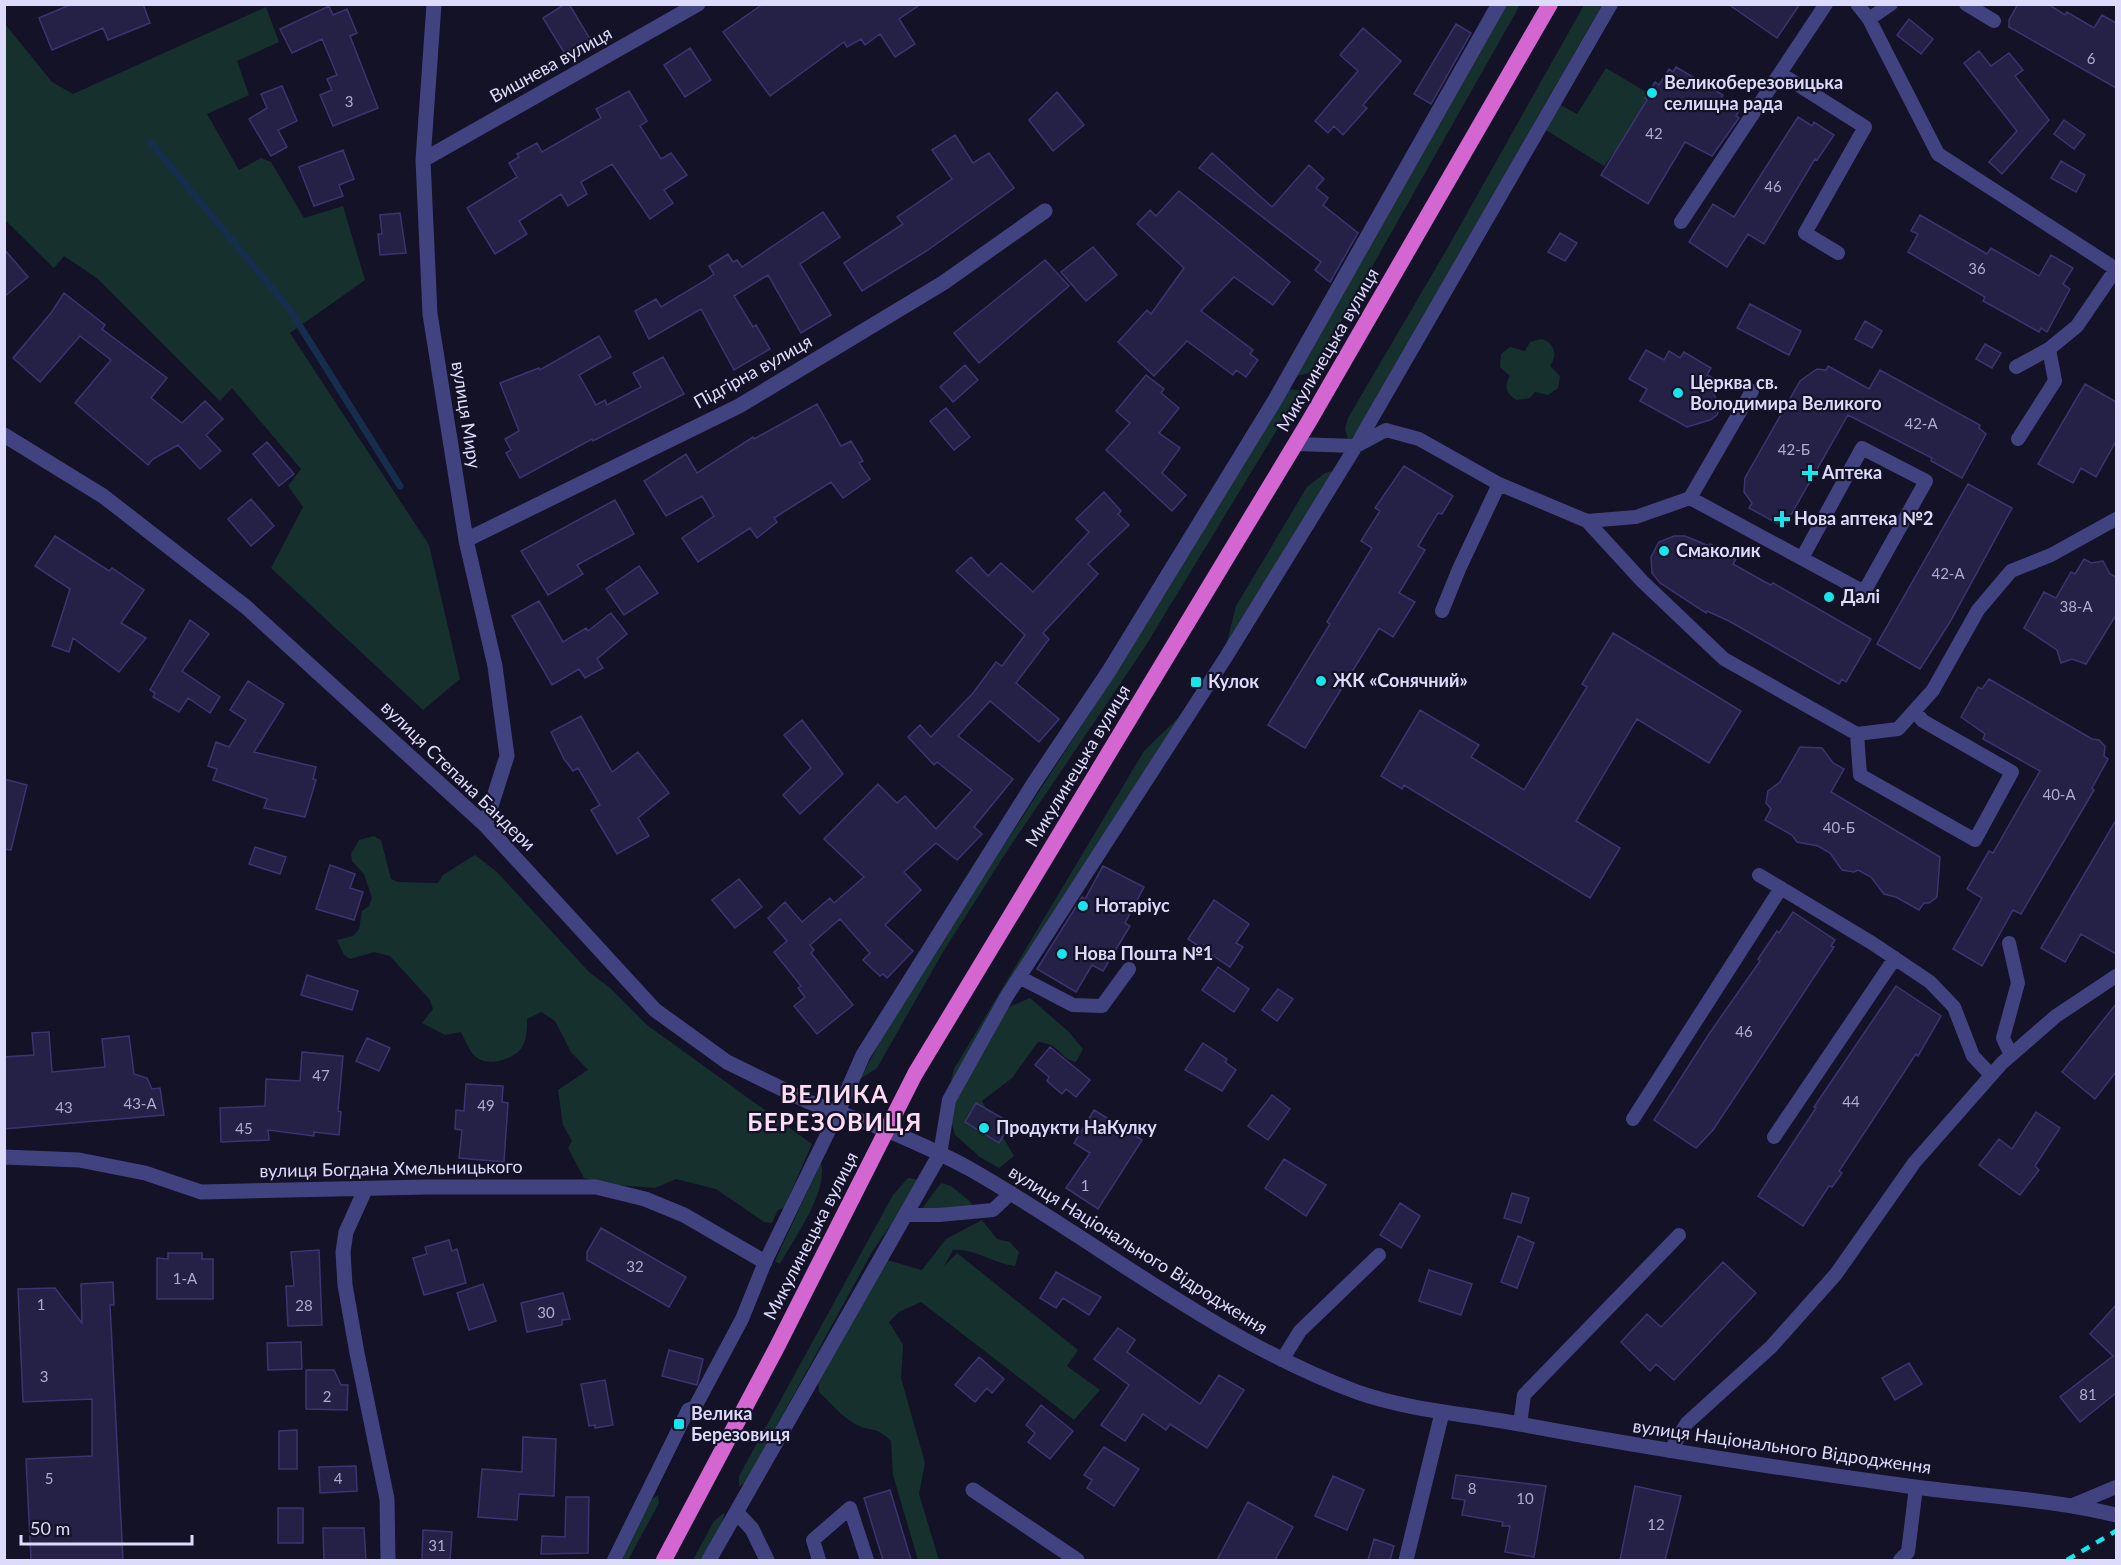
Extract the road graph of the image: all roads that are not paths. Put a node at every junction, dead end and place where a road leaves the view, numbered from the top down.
1 (434, 4) edge
2 (698, 4) edge
3 (1499, 4) edge
4 (1550, 4) edge
5 (1611, 4) edge
6 (1826, 4) edge
7 (1857, 4) edge
8 (1891, 4) edge
9 (1966, 4) edge
10 (1869, 19) junction
11 (1994, 21) dead end
12 (1781, 74) junction
13 (423, 160) junction
14 (1045, 211) dead end
15 (1681, 222) dead end
16 (1838, 253) dead end
17 (2116, 269) edge
18 (2049, 349) junction
19 (2016, 367) dead end
20 (1752, 391) dead end
21 (4, 435) edge
22 (2018, 439) dead end
23 (1295, 444) junction
24 (1356, 446) junction
25 (1499, 484) junction
26 (1690, 498) junction
27 (2116, 519) edge
28 (1587, 521) junction
29 (466, 540) junction
30 (1802, 558) junction
31 (1442, 611) dead end
32 (1914, 711) junction
33 (1857, 734) junction
34 (485, 825) junction
35 (1759, 875) dead end
36 (1781, 888) junction
37 (2009, 943) dead end
38 (1895, 958) junction
39 (1130, 969) dead end
40 (2116, 976) edge
41 (1021, 978) junction
42 (2012, 1055) junction
43 (1991, 1076) junction
44 (838, 1112) junction
45 (1633, 1119) dead end
46 (887, 1130) junction
47 (1774, 1137) dead end
48 (940, 1154) junction
49 (4, 1158) edge
50 (365, 1190) junction
51 (1011, 1194) junction
52 (907, 1215) junction
53 (1679, 1235) dead end
54 (1379, 1255) dead end
55 (765, 1262) junction
56 (1282, 1360) junction
57 (1442, 1413) junction
58 (1520, 1424) junction
59 (1670, 1451) junction
60 (1916, 1487) junction
61 (2116, 1487) edge
62 (972, 1490) dead end
63 (2073, 1505) junction
64 (737, 1513) junction
65 (2116, 1515) edge
66 (388, 1560) edge
67 (614, 1560) edge
68 (664, 1560) edge
69 (709, 1560) edge
70 (767, 1560) edge
71 (819, 1560) edge
72 (867, 1560) edge
73 (1077, 1560) edge
74 (1406, 1560) edge
75 (1900, 1560) edge

1 - 13 street, вулиця Миру
2 - 13 street, Вишнева вулиця
3 - 44 street
4 - 23 highway, Микулинецька вулиця
5 - 24 lane
6 - 12 lane
7 - 10 lane
8 - 10 lane
9 - 11 lane
10 - 17 lane
12 - 15 lane
12 - 16 lane
13 - 29 street, вулиця Миру
14 - 29 street, Підгірна вулиця
17 - 18 lane
18 - 19 lane
18 - 22 lane
20 - 26 lane
21 - 34 street, вулиця Степана Бандери
23 - 24 lane
23 - 46 highway, Микулинецька вулиця
24 - 25 lane
24 - 41 lane
25 - 28 lane
25 - 31 lane
26 - 28 lane
26 - 30 lane
27 - 32 lane
28 - 33 lane
29 - 34 street, вулиця Миру
30 - 30 lane
32 - 33 lane
32 - 33 lane
34 - 44 street, вулиця Степана Бандери
35 - 36 lane
36 - 38 lane
36 - 45 lane
37 - 42 lane
38 - 43 lane
38 - 47 lane
39 - 41 lane
40 - 42 lane
41 - 48 lane
42 - 43 lane
43 - 59 lane
44 - 46 street, вулиця Степана Бандери
44 - 55 lane
46 - 48 street, вулиця Національного Відродження
46 - 68 highway, Микулинецька вулиця
48 - 51 street, вулиця Національного Відродження
48 - 52 street
49 - 50 street, вулиця Богдана Хмельницького
50 - 55 street, вулиця Богдана Хмельницького
50 - 66 street
51 - 52 lane
51 - 56 street, вулиця Національного Відродження
52 - 64 street
53 - 58 lane
54 - 56 lane
55 - 67 lane
56 - 57 street, вулиця Національного Відродження
57 - 58 street, вулиця Національного Відродження
57 - 74 street
58 - 59 street, вулиця Національного Відродження
59 - 60 street, вулиця Національного Відродження
60 - 63 street, вулиця Національного Відродження
60 - 75 lane
61 - 63 lane
62 - 73 street
63 - 65 street, вулиця Національного Відродження
64 - 69 street
64 - 70 street
71 - 72 lane

